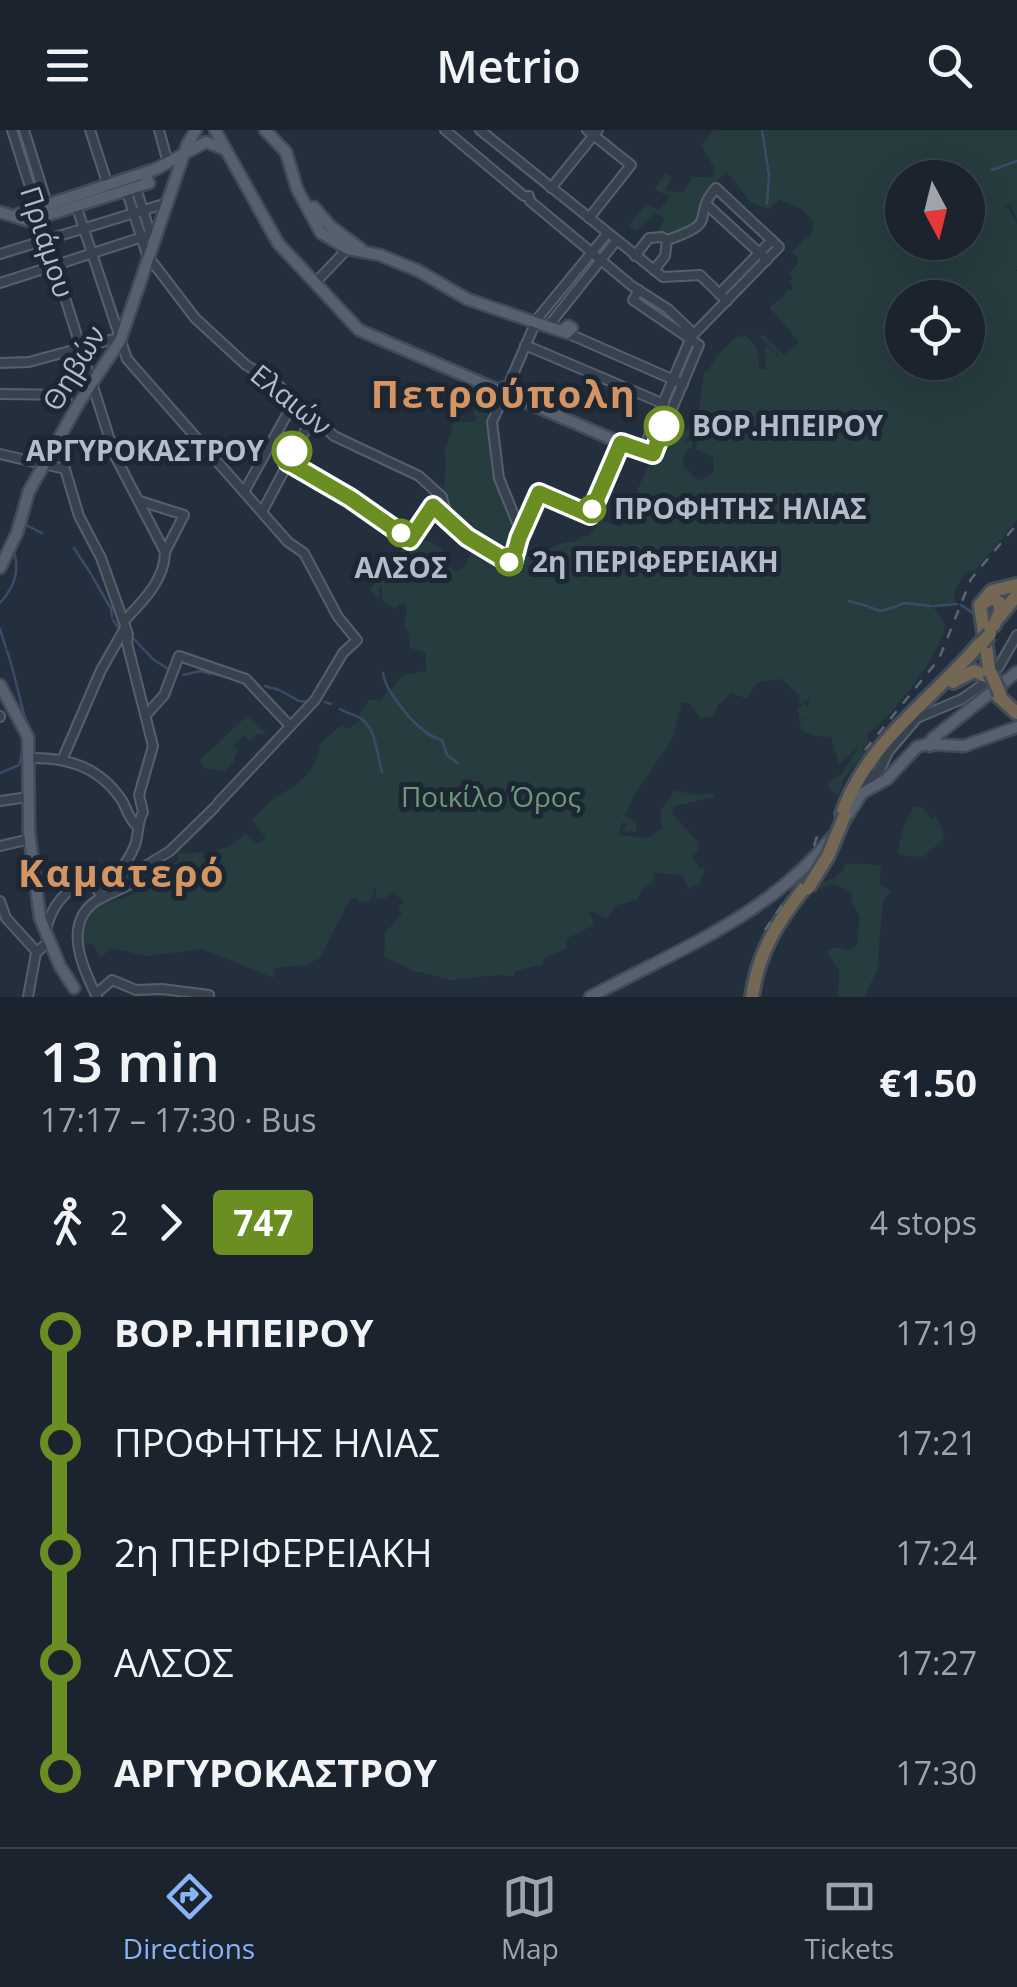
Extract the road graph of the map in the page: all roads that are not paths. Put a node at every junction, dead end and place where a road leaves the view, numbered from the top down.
1 (12, 130) edge
2 (24, 130) edge
3 (90, 130) edge
4 (158, 130) edge
5 (195, 130) edge
6 (215, 130) edge
7 (446, 130) edge
8 (480, 130) edge
9 (268, 131) edge
10 (591, 132) edge
11 (224, 149) junction
12 (178, 157) junction
13 (129, 184) junction
14 (551, 188) junction
15 (110, 190) junction
16 (75, 201) junction
17 (166, 203) junction
18 (706, 204) junction
19 (138, 211) junction
20 (0, 212) edge
21 (40, 213) junction
22 (588, 218) junction
23 (83, 227) junction
24 (607, 234) junction
25 (150, 235) junction
26 (46, 238) junction
27 (668, 240) junction
28 (616, 241) junction
29 (350, 246) junction
30 (592, 252) junction
31 (0, 254) edge
32 (92, 254) junction
33 (635, 256) junction
34 (763, 256) junction
35 (149, 258) junction
36 (602, 260) junction
37 (55, 266) junction
38 (654, 270) junction
39 (316, 282) junction
40 (0, 283) edge
41 (638, 289) junction
42 (723, 297) junction
43 (536, 320) junction
44 (550, 324) junction
45 (566, 332) junction
46 (691, 336) junction
47 (120, 339) junction
48 (526, 345) junction
49 (81, 347) junction
50 (0, 362) edge
51 (672, 379) junction
52 (682, 384) junction
53 (91, 386) junction
54 (505, 393) junction
55 (0, 394) edge
56 (294, 400) junction
57 (662, 403) junction
58 (672, 408) junction
59 (312, 418) junction
60 (646, 452) junction
61 (0, 454) edge
62 (44, 464) junction
63 (244, 492) junction
64 (440, 495) junction
65 (140, 501) junction
66 (262, 512) junction
67 (448, 519) junction
68 (166, 552) junction
69 (0, 566) edge
70 (1017, 585) edge
71 (1017, 597) edge
72 (124, 624) junction
73 (990, 632) junction
74 (1017, 634) edge
75 (1016, 675) edge
76 (991, 676) junction
77 (0, 685) edge
78 (938, 692) junction
79 (5, 705) edge
80 (1017, 711) edge
81 (147, 715) junction
82 (290, 726) junction
83 (1017, 728) edge
84 (931, 744) junction
85 (29, 758) junction
86 (64, 758) junction
87 (863, 791) junction
88 (23, 798) junction
89 (0, 801) edge
90 (844, 814) junction
91 (137, 826) junction
92 (30, 839) junction
93 (3, 845) edge
94 (119, 871) junction
95 (130, 879) junction
96 (100, 894) junction
97 (0, 901) edge
98 (47, 938) junction
99 (36, 951) junction
100 (76, 991) edge
101 (209, 995) edge
102 (97, 996) edge
103 (28, 997) edge
104 (592, 997) edge
105 (753, 997) edge

1 - 21 street, Πριάμου
2 - 21 street
3 - 15 street
4 - 12 street
5 - 12 main road, Θηβών
6 - 11 main road
7 - 30 street
8 - 14 street
9 - 29 main road
9 - 29 main road
10 - 14 street
10 - 22 street
11 - 12 main road
11 - 39 main road
12 - 13 main road
12 - 17 main road, Θηβών
12 - 25 main road, Θηβών
13 - 15 main road
13 - 19 street
14 - 22 street
15 - 16 main road
16 - 21 main road
16 - 23 street
17 - 19 street
17 - 25 main road, Θηβών
18 - 27 street
18 - 34 street
18 - 34 street
19 - 23 street
19 - 25 street
20 - 21 main road
21 - 26 street, Πριάμου
22 - 24 street
23 - 26 street
23 - 32 street
24 - 28 street
24 - 30 street
25 - 32 street
25 - 35 main road, Θηβών
26 - 31 street
26 - 37 street, Πριάμου
27 - 33 street
27 - 38 street
28 - 33 street
28 - 36 street
29 - 39 street
29 - 43 main road
30 - 36 street
30 - 43 street
32 - 37 street
32 - 47 street
33 - 38 street
34 - 42 street
35 - 47 main road, Θηβών
35 - 56 street, Ελαιών
36 - 41 street
36 - 44 street
37 - 40 street
37 - 49 street, Πριάμου
38 - 42 street
39 - 54 main road
41 - 46 street
41 - 46 street
42 - 46 street
43 - 44 main road
43 - 45 main road
43 - 48 street
44 - 45 main road
45 - 51 street
46 - 51 street
46 - 52 street
47 - 49 street
47 - 53 main road, Θηβών
47 - 63 street
48 - 54 street
48 - 57 street
49 - 50 street
49 - 53 street, Πριάμου
51 - 52 street
51 - 57 street
52 - 58 street
53 - 55 street
53 - 62 main road, Θηβών
53 - 65 street, Πριάμου
54 - 60 main road
54 - 67 street
56 - 59 street, Ελαιών
56 - 63 street
57 - 58 street
57 - 60 street
58 - 60 street
59 - 64 street, Ελαιών
59 - 66 street
61 - 62 street
62 - 69 main road, Θηβών
62 - 72 street
63 - 66 street
64 - 67 street
64 - 67 street
65 - 68 street, Πριάμου
65 - 68 street
66 - 82 street
68 - 72 street
70 - 76 highway
71 - 73 highway
72 - 81 street
72 - 86 street
73 - 76 highway
73 - 76 highway
73 - 78 highway
73 - 90 highway
74 - 87 street
75 - 84 main road
76 - 78 highway
76 - 80 highway, bridge
77 - 79 main road
78 - 90 highway
79 - 85 main road
81 - 82 street
81 - 91 street
82 - 95 street
83 - 84 main road
84 - 87 main road
85 - 86 street
85 - 88 main road
86 - 91 street
87 - 104 main road
88 - 89 street
88 - 92 main road
90 - 105 highway, bridge
91 - 94 street
92 - 93 street
92 - 98 main road
94 - 95 street
94 - 96 street
94 - 98 street
95 - 96 street
96 - 102 street
97 - 99 street
98 - 99 street
98 - 100 main road
99 - 103 street
101 - 102 street

